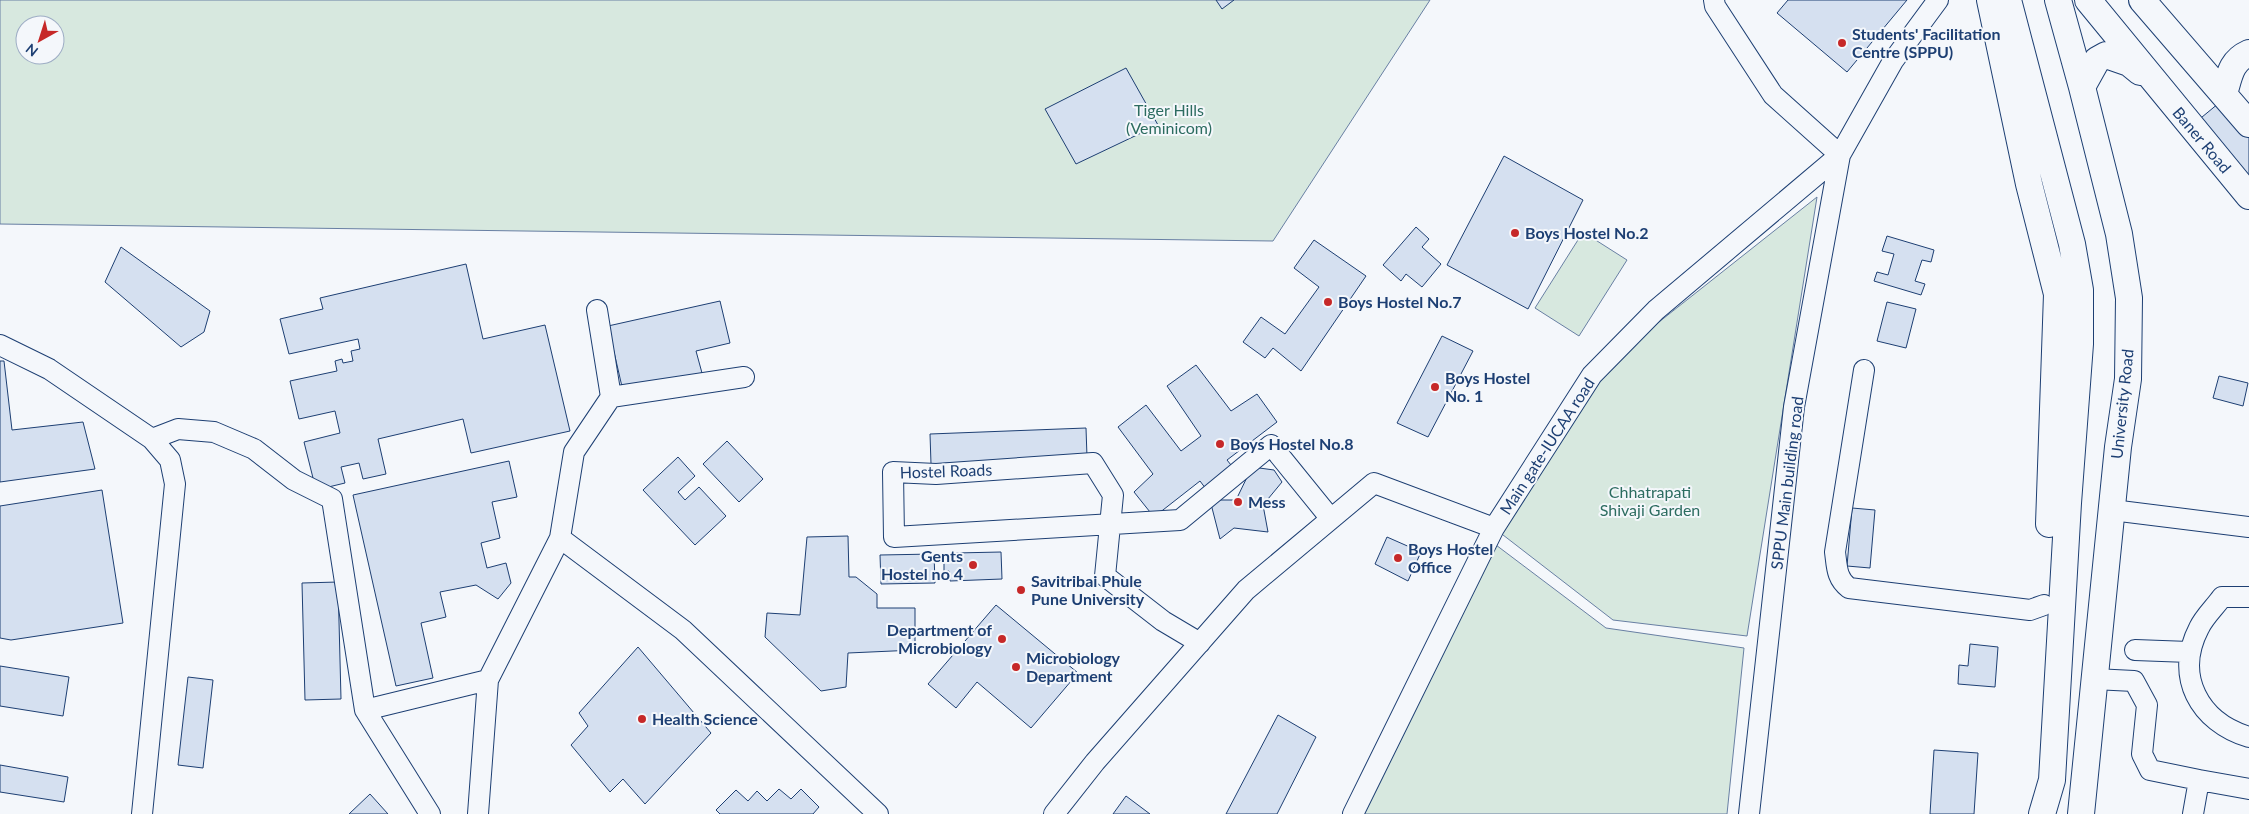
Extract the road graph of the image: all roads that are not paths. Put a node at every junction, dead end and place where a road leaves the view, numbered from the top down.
1 (1714, 0) edge
2 (1938, 0) edge
3 (1990, 0) edge
4 (2008, 0) edge
5 (2058, 0) edge
6 (2088, 0) edge
7 (2104, 0) edge
8 (2142, 0) edge
9 (2151, 0) edge
10 (2249, 54) edge
11 (2156, 85) junction
12 (2082, 87) junction
13 (2226, 87) junction
14 (2249, 114) edge
15 (2249, 124) edge
16 (1840, 155) junction
17 (2249, 174) edge
18 (2249, 196) edge
19 (597, 310) dead end
20 (0, 345) edge
21 (1864, 370) dead end
22 (744, 377) dead end
23 (611, 397) junction
24 (152, 439) junction
25 (2112, 510) junction
26 (1331, 519) junction
27 (1111, 525) junction
28 (2249, 527) edge
29 (1494, 528) junction
30 (560, 538) junction
31 (2249, 597) edge
32 (2044, 605) junction
33 (1200, 643) junction
34 (2135, 650) dead end
35 (2189, 652) junction
36 (2094, 679) junction
37 (488, 680) junction
38 (366, 710) junction
39 (2249, 737) edge
40 (2200, 780) junction
41 (2249, 789) edge
42 (142, 814) edge
43 (430, 814) edge
44 (478, 814) edge
45 (878, 814) edge
46 (1054, 814) edge
47 (1353, 814) edge
48 (1749, 814) edge
49 (2038, 814) edge
50 (2042, 814) edge
51 (2081, 814) edge
52 (2193, 814) edge

1 - 16 street
2 - 16 street
3 - 32 main road
4 - 50 main road
5 - 12 main road, University Road
6 - 11 main road
7 - 17 main road
8 - 15 main road
9 - 13 main road
10 - 13 main road
11 - 12 main road
11 - 18 main road, Baner Road
12 - 25 main road, University Road
13 - 14 main road
16 - 29 street, Main gate-IUCAA road
16 - 48 street, SPPU Main building road
19 - 23 street
20 - 24 street
21 - 32 street
22 - 23 street
23 - 30 street
24 - 38 street
24 - 42 street
25 - 28 street
25 - 36 main road, University Road
26 - 27 street, Hostel Roads
26 - 29 street
26 - 33 street
27 - 27 street, Hostel Roads
27 - 33 street
29 - 47 street, Main gate-IUCAA road
30 - 37 street
30 - 45 street
31 - 35 street
32 - 49 main road
33 - 46 street
34 - 35 street
35 - 39 street
36 - 40 street
36 - 51 main road, University Road
37 - 38 street
37 - 44 street
38 - 43 street
40 - 41 street
40 - 52 street

